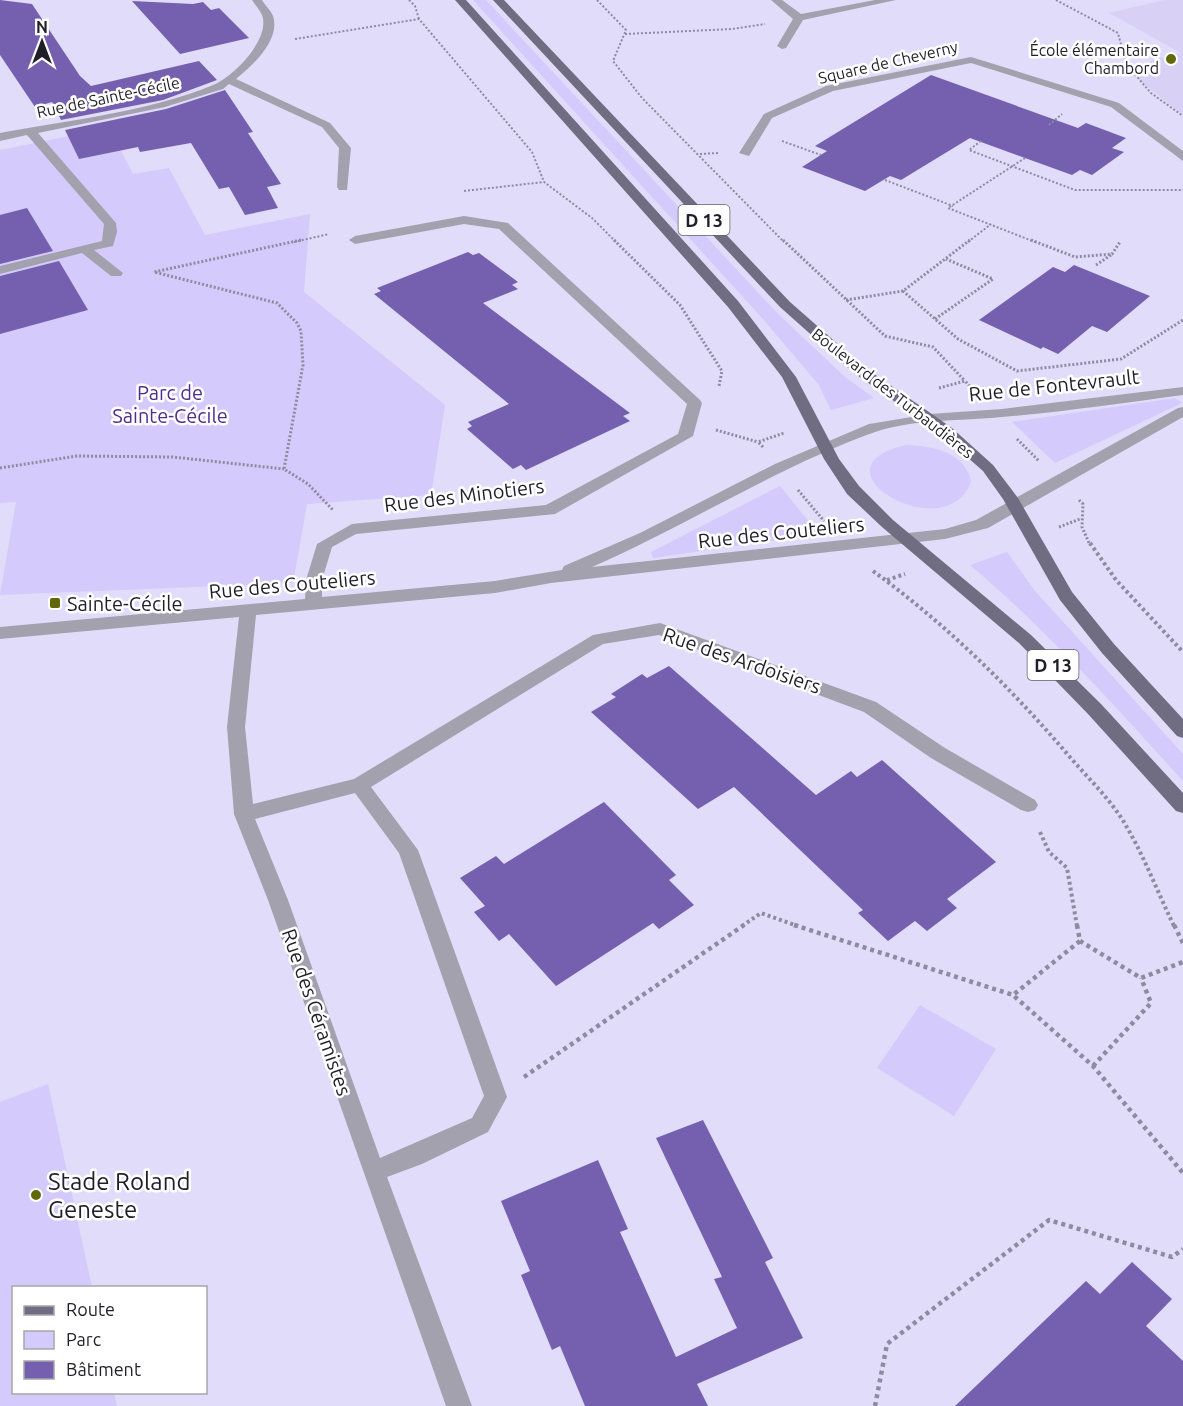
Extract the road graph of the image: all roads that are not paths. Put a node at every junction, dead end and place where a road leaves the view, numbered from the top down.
1 (257, 0) edge
2 (460, 0) edge
3 (498, 0) edge
4 (776, 0) edge
5 (891, 0) edge
6 (799, 18) junction
7 (782, 46) dead end
8 (229, 80) junction
9 (29, 130) junction
10 (2, 132) edge
11 (745, 153) dead end
12 (1183, 157) edge
13 (343, 188) dead end
14 (355, 240) dead end
15 (84, 249) junction
16 (0, 270) edge
17 (116, 273) dead end
18 (1183, 391) edge
19 (1183, 411) edge
20 (930, 418) junction
21 (825, 447) junction
22 (1016, 506) junction
23 (907, 540) junction
24 (551, 577) junction
25 (313, 604) junction
26 (249, 608) junction
27 (0, 633) edge
28 (1183, 730) edge
29 (359, 785) junction
30 (1028, 805) road end
31 (1183, 806) edge
32 (244, 814) junction
33 (373, 1172) junction
34 (459, 1406) edge

1 - 8 street, Rue de Sainte-Cécile
2 - 21 main road, D 13
3 - 20 main road, Boulevard des Turbaudières / D 13
4 - 6 street
5 - 6 street
6 - 7 street
8 - 9 street, Rue de Sainte-Cécile
8 - 13 street
9 - 10 street, Rue de Sainte-Cécile
9 - 15 street
11 - 12 street, Square de Cheverny
14 - 25 street, Rue des Minotiers
15 - 16 street
15 - 17 street
18 - 20 street, Rue de Fontevrault
19 - 22 street
20 - 21 street, Rue de Fontevrault
20 - 22 main road, Boulevard des Turbaudières / D 13
21 - 23 main road, D 13
21 - 24 street, Rue des Couteliers
22 - 23 street, Rue des Couteliers
22 - 28 main road, Boulevard des Turbaudières / D 13
23 - 24 street, Rue des Couteliers
23 - 31 main road, D 13
24 - 25 street, Rue des Couteliers
25 - 26 street, Rue des Couteliers
26 - 27 street, Rue des Couteliers
26 - 32 street, Rue des Céramistes
29 - 30 street, Rue des Ardoisiers
29 - 32 street, Rue des Ardoisiers
29 - 33 street
32 - 33 street, Rue des Céramistes
33 - 34 street, Rue des Céramistes

